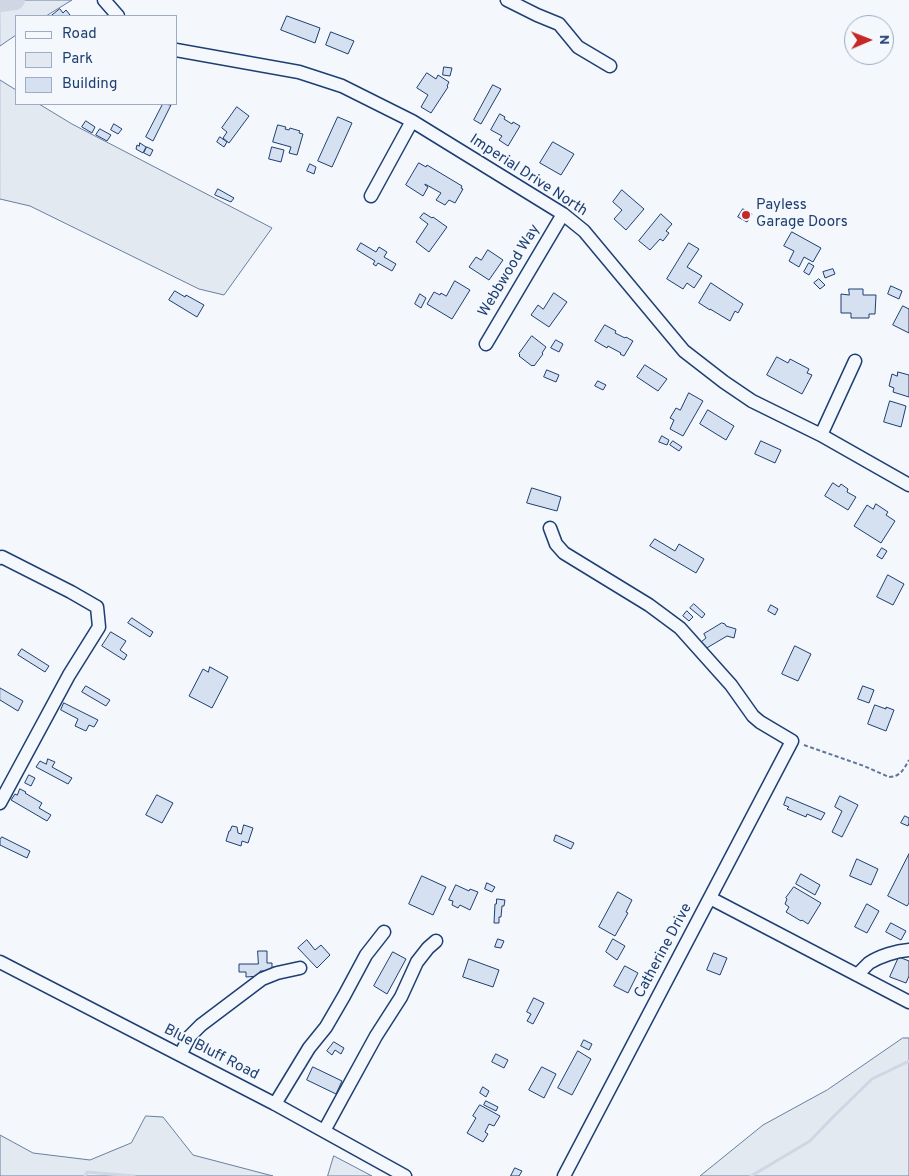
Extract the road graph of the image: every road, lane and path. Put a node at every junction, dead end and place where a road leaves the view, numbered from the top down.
1 (104, 0) edge
2 (507, 0) edge
3 (117, 15) edge
4 (178, 50) edge
5 (610, 66) dead end
6 (412, 120) junction
7 (371, 196) dead end
8 (563, 214) junction
9 (486, 344) dead end
10 (855, 361) dead end
11 (821, 435) junction
12 (909, 485) edge
13 (550, 528) dead end
14 (0, 558) edge
15 (792, 741) junction
16 (909, 760) edge
17 (0, 803) edge
18 (710, 898) junction
19 (384, 932) dead end
20 (436, 940) dead end
21 (909, 950) edge
22 (0, 962) edge
23 (300, 968) dead end
24 (857, 975) junction
25 (909, 1002) edge
26 (180, 1055) junction
27 (275, 1104) junction
28 (324, 1131) junction
29 (405, 1176) edge
30 (564, 1176) edge

1 - 3 street
2 - 5 street
4 - 6 street, Imperial Drive North
6 - 7 street
6 - 8 street, Imperial Drive North
8 - 9 street, Webbwood Way
8 - 11 street, Imperial Drive North
10 - 11 street
11 - 12 street, Imperial Drive North
13 - 15 street
14 - 17 street
15 - 16 path
15 - 18 street, Catherine Drive
18 - 24 street
18 - 30 street, Catherine Drive
19 - 27 street
20 - 28 street
21 - 24 street
22 - 26 street, Blue Bluff Road
23 - 26 street
24 - 25 street
26 - 27 street, Blue Bluff Road
27 - 28 street, Blue Bluff Road
28 - 29 street, Blue Bluff Road

